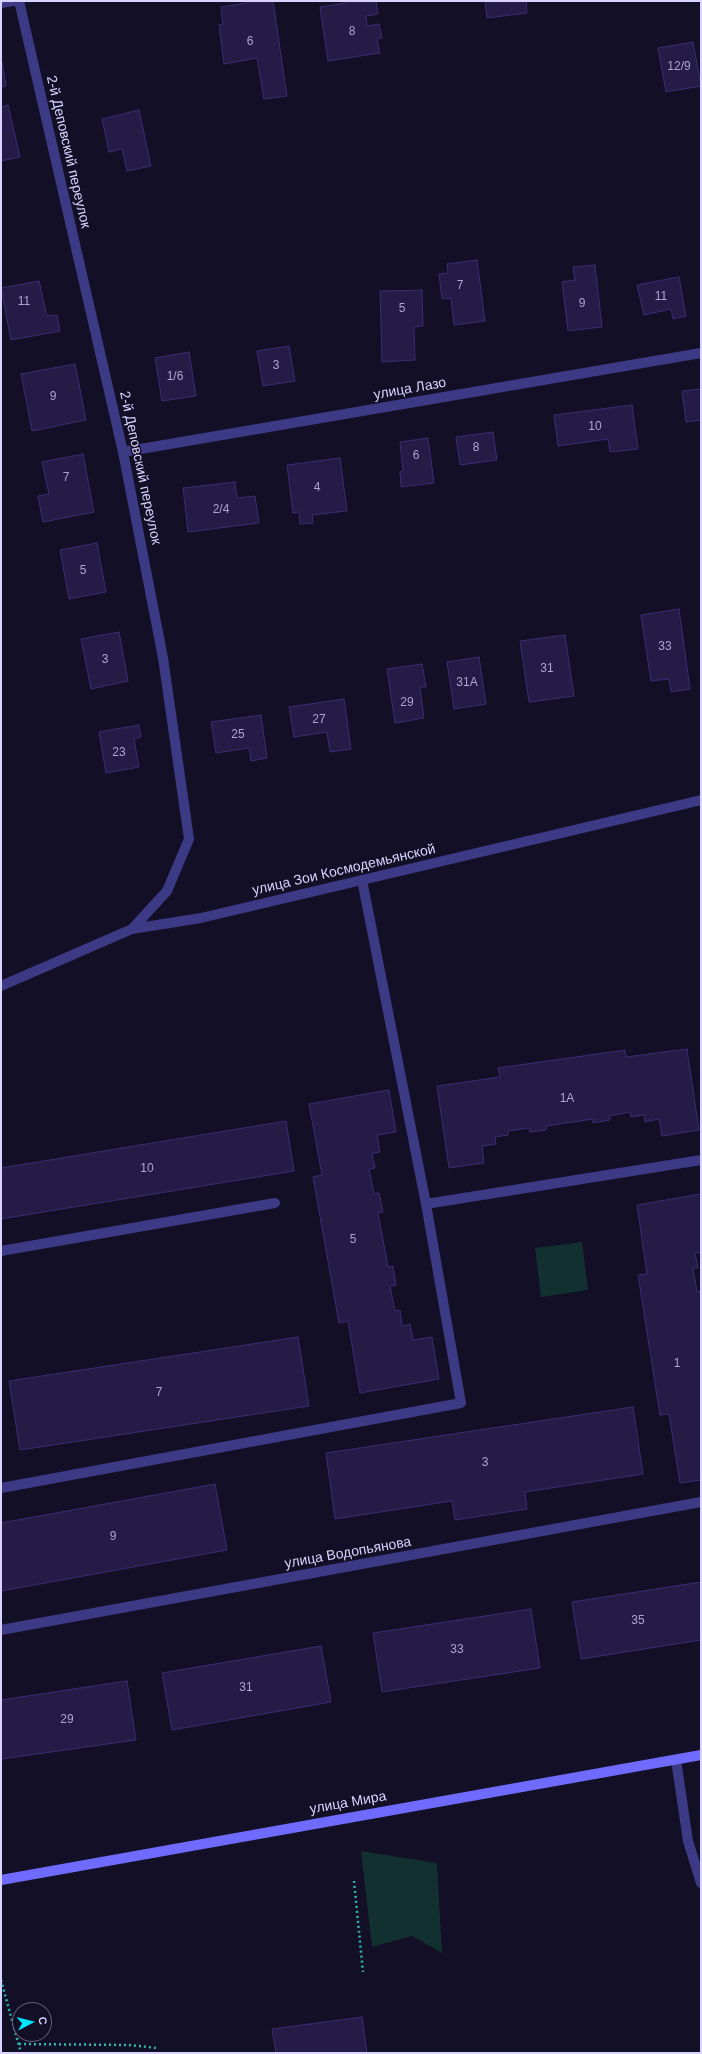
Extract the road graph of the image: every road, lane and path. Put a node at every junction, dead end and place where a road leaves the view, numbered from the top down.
1 (13, 1) edge
2 (19, 1) edge
3 (1, 3) edge
4 (701, 353) edge
5 (123, 452) junction
6 (701, 800) edge
7 (362, 880) junction
8 (132, 929) junction
9 (1, 986) edge
10 (701, 1160) edge
11 (275, 1203) dead end
12 (426, 1204) junction
13 (1, 1252) edge
14 (1, 1488) edge
15 (701, 1502) edge
16 (1, 1630) edge
17 (701, 1755) edge
18 (676, 1760) junction
19 (1, 1880) edge
20 (354, 1881) dead end
21 (701, 1883) edge
22 (363, 1972) dead end
23 (1, 1980) edge
24 (19, 2044) junction
25 (157, 2048) dead end
26 (21, 2053) edge

1 - 3 street
2 - 5 street, 2-й Деповский переулок
4 - 5 street, улица Лазо
5 - 8 street, 2-й Деповский переулок
6 - 7 street, улица Зои Космодемьянской
7 - 8 street, улица Зои Космодемьянской
7 - 12 street
8 - 9 street, улица Зои Космодемьянской
10 - 12 street
11 - 13 street
12 - 14 street
15 - 16 street, улица Водопьянова
17 - 18 main road, улица Мира
18 - 19 main road, улица Мира
18 - 21 street
20 - 22 path
23 - 24 path
24 - 25 path
24 - 26 path

